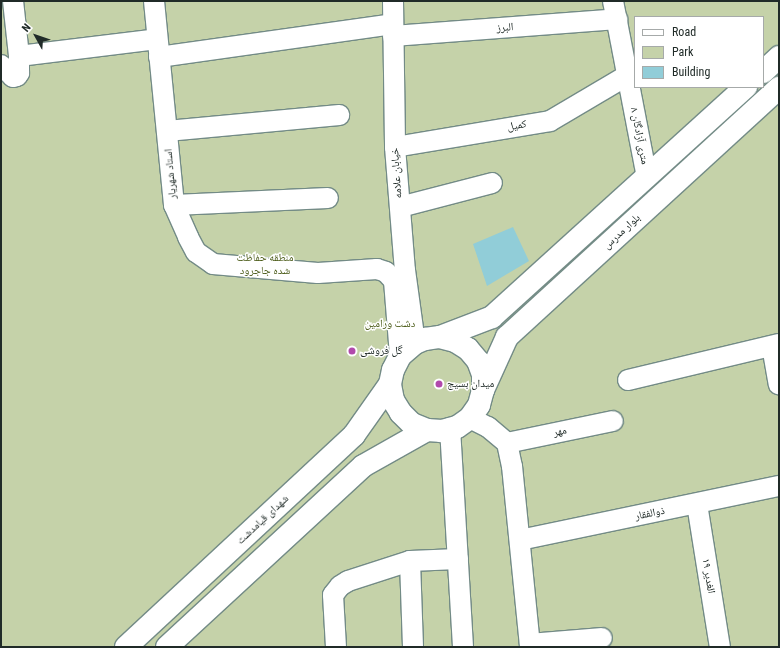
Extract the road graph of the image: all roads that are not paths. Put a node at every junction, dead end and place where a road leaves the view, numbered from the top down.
1 (13, 1) edge
2 (154, 1) edge
3 (393, 1) edge
4 (615, 10) edge
5 (393, 30) junction
6 (158, 48) junction
7 (19, 56) junction
8 (779, 57) edge
9 (7, 71) edge
10 (764, 71) edge
11 (628, 75) junction
12 (745, 88) edge
13 (779, 88) edge
14 (339, 115) dead end
15 (167, 131) junction
16 (395, 147) junction
17 (647, 177) junction
18 (492, 183) dead end
19 (328, 198) dead end
20 (174, 205) junction
21 (400, 207) junction
22 (440, 338) junction
23 (776, 345) edge
24 (407, 350) junction
25 (628, 380) dead end
26 (390, 384) junction
27 (779, 384) edge
28 (483, 390) junction
29 (470, 418) junction
30 (613, 421) dead end
31 (450, 428) junction
32 (427, 430) junction
33 (507, 443) junction
34 (779, 486) edge
35 (697, 504) junction
36 (520, 540) junction
37 (458, 559) junction
38 (410, 561) junction
39 (602, 638) dead end
40 (530, 646) edge
41 (126, 647) edge
42 (167, 647) edge
43 (336, 647) edge
44 (413, 647) edge
45 (463, 647) edge
46 (720, 647) edge

1 - 7 street
2 - 6 street, استاد شهریار
3 - 5 street, خیابان علامه
4 - 5 street, البرز
4 - 11 street, ۸ متری آزادگان
5 - 6 street, البرز
5 - 16 street, خیابان علامه
6 - 7 street, البرز
6 - 15 street, استاد شهریار
7 - 9 street
8 - 10 main road
11 - 16 street, کمیل
11 - 17 street, ۸ متری آزادگان
12 - 17 main road
13 - 28 main road, بلوار مدرس
14 - 15 street
15 - 20 street, استاد شهریار
16 - 21 street, خیابان علامه
17 - 22 main road
18 - 21 street
19 - 20 street
20 - 24 street, استاد شهریار
21 - 24 street, خیابان علامه
22 - 24 main road
22 - 28 main road
23 - 25 street
23 - 27 street
24 - 26 main road
26 - 32 main road
26 - 41 main road, شهدای قیامدشت
28 - 29 main road
29 - 31 main road
29 - 33 street
30 - 33 street, مهر
31 - 32 main road
31 - 37 street
32 - 42 main road
33 - 36 street
34 - 35 street, ذوالفقار
35 - 36 street, ذوالفقار
35 - 46 street, الغدیر ۱۹
36 - 40 street
37 - 38 street
37 - 45 street
38 - 43 street
38 - 44 street
39 - 40 street

